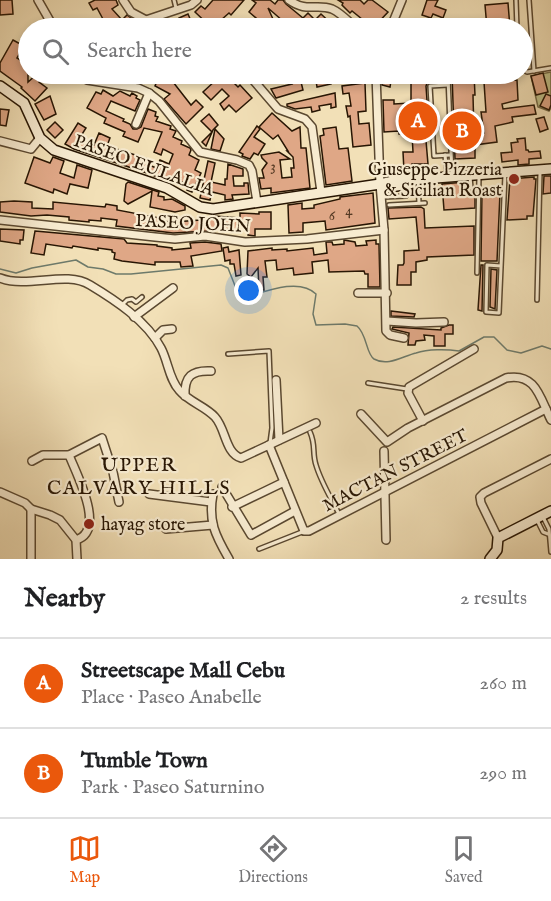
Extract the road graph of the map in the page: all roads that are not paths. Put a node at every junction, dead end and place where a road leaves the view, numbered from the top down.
1 (38, 0) edge
2 (123, 0) edge
3 (174, 0) edge
4 (197, 0) edge
5 (290, 0) edge
6 (402, 0) edge
7 (516, 0) edge
8 (529, 0) edge
9 (176, 10) junction
10 (48, 18) edge
11 (142, 18) edge
12 (152, 18) edge
13 (344, 18) edge
14 (395, 18) edge
15 (517, 18) edge
16 (530, 18) edge
17 (533, 57) edge
18 (551, 68) edge
19 (534, 71) joint
20 (112, 84) edge
21 (257, 84) edge
22 (376, 84) edge
23 (448, 85) joint
24 (0, 86) edge
25 (149, 93) junction
26 (135, 124) dead end
27 (40, 138) junction
28 (0, 141) edge
29 (445, 155) junction
30 (450, 155) junction
31 (551, 169) edge
32 (540, 171) junction
33 (505, 173) junction
34 (474, 175) junction
35 (449, 177) junction
36 (414, 179) junction
37 (380, 184) junction
38 (479, 190) junction
39 (321, 192) junction
40 (381, 197) junction
41 (257, 202) junction
42 (419, 203) junction
43 (424, 203) dead end
44 (389, 205) dead end
45 (0, 220) edge
46 (384, 230) junction
47 (501, 266) junction
48 (477, 273) dead end
49 (0, 278) edge
50 (173, 288) dead end
51 (387, 292) junction
52 (358, 293) dead end
53 (141, 297) dead end
54 (537, 300) dead end
55 (121, 306) junction
56 (134, 317) junction
57 (387, 321) junction
58 (444, 322) dead end
59 (172, 329) dead end
60 (155, 338) junction
61 (404, 338) dead end
62 (474, 349) dead end
63 (228, 354) dead end
64 (211, 371) dead end
65 (276, 380) dead end
66 (368, 383) dead end
67 (408, 389) junction
68 (185, 396) junction
69 (546, 409) junction
70 (361, 414) dead end
71 (551, 420) edge
72 (423, 421) junction
73 (316, 423) dead end
74 (310, 432) dead end
75 (279, 440) junction
76 (269, 445) junction
77 (384, 451) dead end
78 (69, 455) junction
79 (551, 459) edge
80 (32, 461) dead end
81 (284, 482) junction
82 (222, 487) dead end
83 (0, 492) edge
84 (384, 493) junction
85 (149, 494) dead end
86 (213, 494) dead end
87 (118, 502) dead end
88 (212, 502) junction
89 (232, 507) junction
90 (31, 509) junction
91 (295, 511) junction
92 (543, 515) edge
93 (339, 516) junction
94 (213, 525) junction
95 (166, 529) dead end
96 (304, 531) junction
97 (548, 534) junction
98 (498, 538) junction
99 (76, 540) junction
100 (386, 540) dead end
101 (260, 549) dead end
102 (551, 552) edge
103 (31, 559) edge
104 (76, 559) edge
105 (229, 559) edge
106 (490, 559) edge

1 - 10 street
2 - 11 street
3 - 9 lane
4 - 9 street
5 - 13 street
6 - 14 street
7 - 15 lane
8 - 16 lane
9 - 12 street
17 - 19 lane
18 - 19 lane
20 - 25 street
21 - 39 street
22 - 37 street
23 - 29 lane
23 - 30 lane
24 - 27 street
25 - 26 street
25 - 41 street
27 - 28 street
27 - 41 street, PASEO EULALIA
29 - 30 lane
29 - 35 lane
30 - 35 lane
31 - 32 street, PASEO EULALIA
32 - 33 street, PASEO EULALIA
32 - 54 lane
33 - 34 street, PASEO EULALIA
33 - 47 lane
34 - 35 street, PASEO EULALIA
34 - 38 lane
34 - 38 lane
35 - 36 street, PASEO EULALIA
36 - 37 street, PASEO EULALIA
36 - 40 lane
36 - 42 lane
37 - 39 street, PASEO EULALIA
37 - 40 street
38 - 48 lane
39 - 41 street, PASEO EULALIA
40 - 46 street
42 - 43 lane
42 - 44 lane
45 - 46 street, PASEO JOHN
46 - 51 street
47 - 47 lane
49 - 55 street
50 - 56 street
51 - 52 street
51 - 57 street
53 - 55 lane
55 - 56 street
56 - 60 street
57 - 58 street
57 - 61 street
59 - 60 street
60 - 68 street
62 - 67 street
63 - 76 lane
64 - 68 street
65 - 75 street
66 - 67 lane
67 - 72 street
68 - 76 street
69 - 71 street
69 - 72 street
69 - 84 street, MACTAN STREET
70 - 72 street
73 - 75 street
74 - 93 lane
75 - 76 street
76 - 81 street
77 - 84 street
78 - 80 street
78 - 87 street
78 - 99 street
79 - 98 street
81 - 89 street
81 - 91 street
82 - 89 street
83 - 90 street
84 - 93 street, MACTAN STREET
84 - 100 street
85 - 88 street
86 - 88 street
88 - 94 street
89 - 91 street
90 - 99 street
90 - 103 street
91 - 96 street
92 - 97 lane
92 - 97 lane
92 - 98 street
93 - 96 street, MACTAN STREET
94 - 95 street
94 - 105 street
96 - 101 lane
97 - 102 lane
98 - 106 street
99 - 104 street

